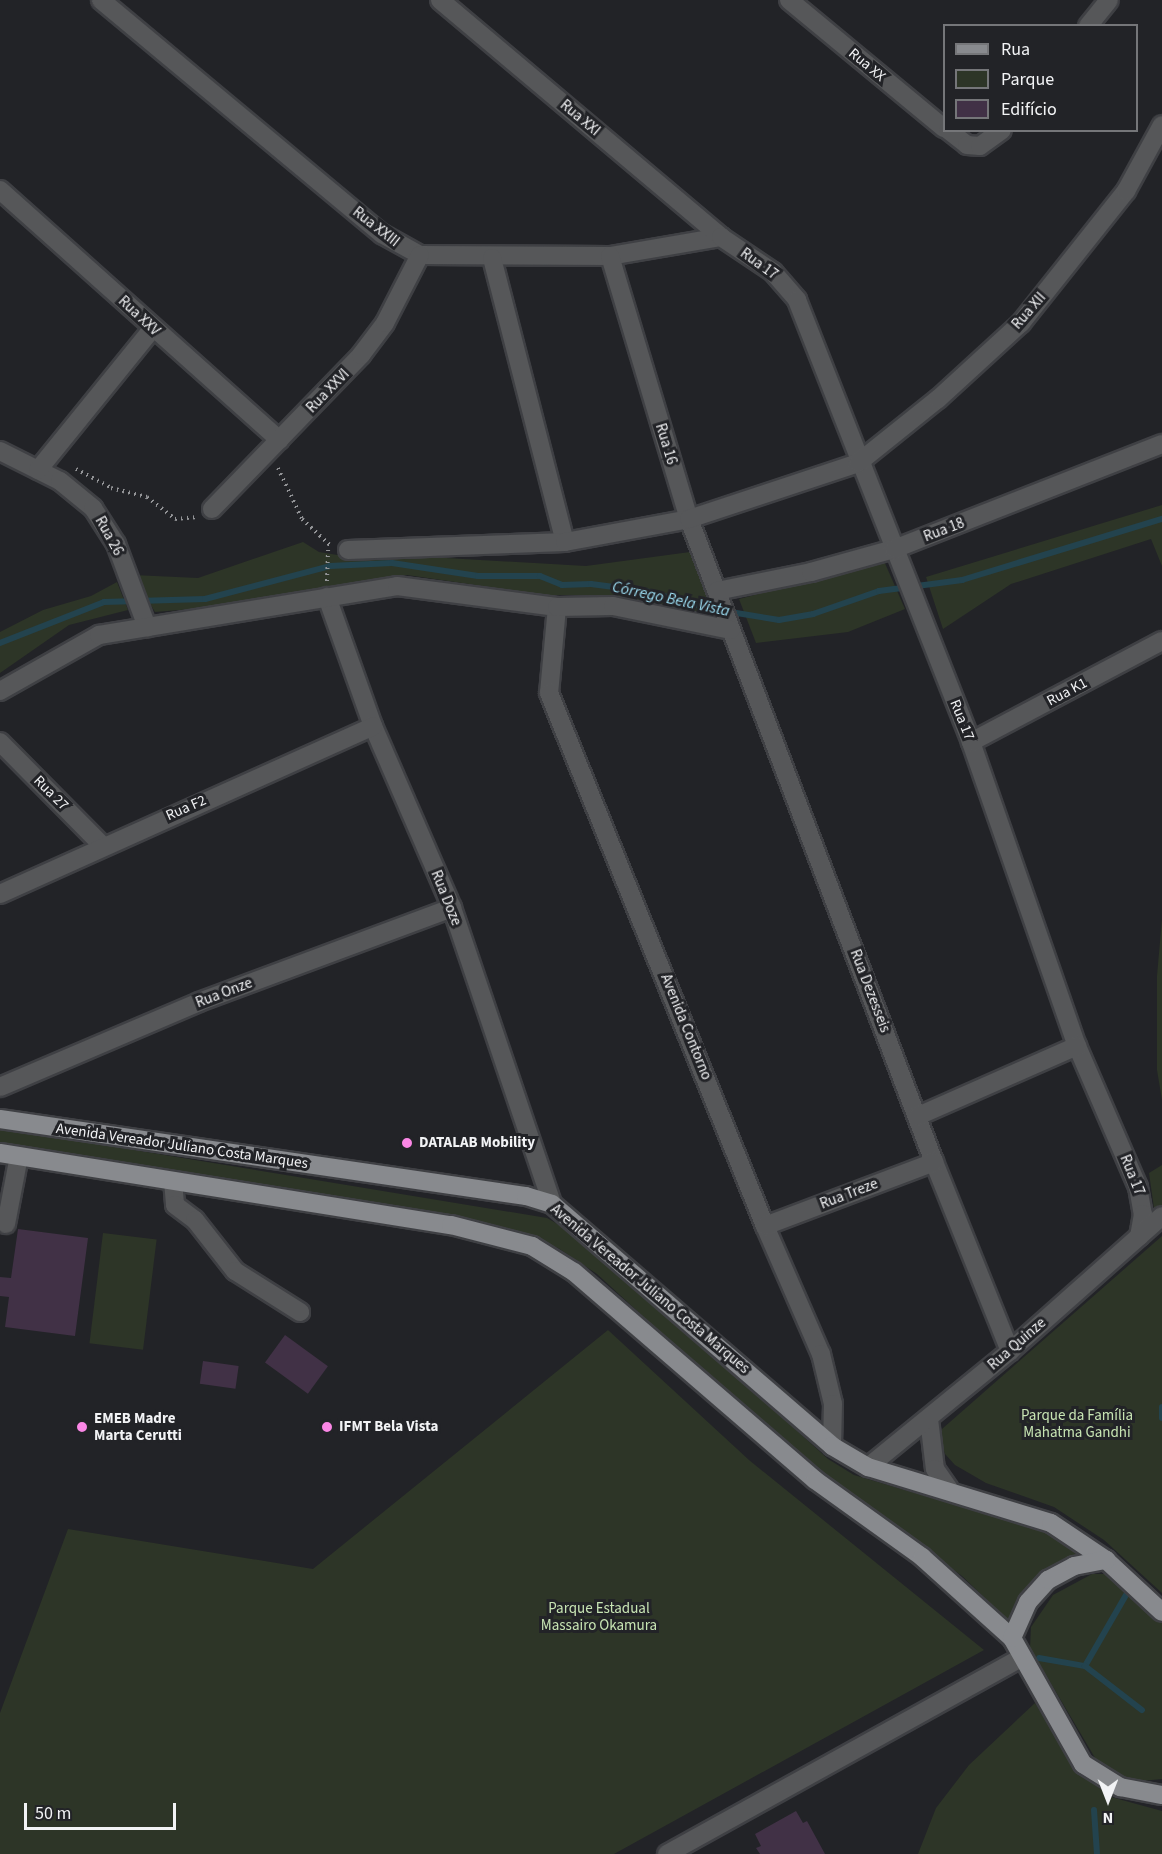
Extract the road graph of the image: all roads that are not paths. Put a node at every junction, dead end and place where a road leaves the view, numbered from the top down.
1 (101, 0) edge
2 (440, 0) edge
3 (789, 0) edge
4 (1109, 0) edge
5 (1090, 24) edge
6 (1162, 125) edge
7 (943, 127) edge
8 (950, 132) edge
9 (999, 132) edge
10 (0, 190) edge
11 (721, 237) junction
12 (420, 255) junction
13 (610, 256) junction
14 (492, 258) junction
15 (152, 329) junction
16 (1162, 444) edge
17 (274, 446) junction
18 (0, 451) edge
19 (858, 463) junction
20 (38, 470) junction
21 (212, 509) road end
22 (689, 519) junction
23 (565, 542) junction
24 (894, 549) junction
25 (348, 550) road end
26 (327, 589) junction
27 (718, 594) junction
28 (557, 607) junction
29 (144, 620) junction
30 (730, 627) junction
31 (1162, 642) edge
32 (0, 692) edge
33 (373, 726) junction
34 (0, 742) edge
35 (971, 742) junction
36 (102, 845) junction
37 (0, 894) edge
38 (452, 908) junction
39 (1077, 1046) junction
40 (0, 1088) edge
41 (918, 1116) junction
42 (0, 1119) edge
43 (0, 1153) edge
44 (19, 1156) junction
45 (934, 1162) junction
46 (173, 1181) junction
47 (552, 1204) junction
48 (1162, 1216) edge
49 (6, 1224) dead end
50 (765, 1226) junction
51 (1139, 1237) junction
52 (300, 1312) dead end
53 (1010, 1351) junction
54 (929, 1419) junction
55 (832, 1446) junction
56 (868, 1467) junction
57 (949, 1489) junction
58 (1106, 1560) junction
59 (1162, 1611) edge
60 (1012, 1638) junction
61 (1022, 1657) junction
62 (1160, 1794) edge
63 (667, 1854) edge

1 - 12 street, Rua XXIII
2 - 11 street, Rua XXI
3 - 7 street, Rua XX
4 - 5 street
6 - 19 street, Rua XII
8 - 9 street, Rua XX
10 - 15 street, Rua XXV
11 - 13 street, Rua XXIII
11 - 19 street, Rua 17
12 - 14 street, Rua XXIII
12 - 17 street, Rua XXVI
13 - 14 street, Rua XXIII
13 - 22 street, Rua 16
14 - 23 street
15 - 17 street, Rua XXV
15 - 20 street
16 - 24 street, Rua 18
17 - 21 street, Rua XXVI
18 - 20 street, Rua 26
19 - 22 street
19 - 24 street, Rua 17
20 - 29 street, Rua 26
22 - 23 street
22 - 27 street, Rua 16
23 - 25 street
24 - 27 street, Rua 18
24 - 35 street, Rua 17
26 - 28 street
26 - 29 street
26 - 33 street, Rua Doze
27 - 30 street, Rua 16
28 - 30 street
28 - 50 street, Avenida Contorno
29 - 32 street
30 - 41 street, Rua Dezesseis
31 - 35 street, Rua K1
33 - 36 street, Rua F2
33 - 38 street, Rua Doze
34 - 36 street, Rua 27
35 - 39 street, Rua 17
36 - 37 street, Rua F2
38 - 40 street, Rua Onze
38 - 47 street, Rua Doze
39 - 41 street
39 - 51 street, Rua 17
41 - 45 street, Rua Dezesseis
42 - 47 main road, Avenida Vereador Juliano Costa Marques
43 - 44 main road
44 - 46 main road
44 - 49 street
45 - 50 street, Rua Treze
45 - 53 street, Rua Dezesseis
46 - 52 street
46 - 60 main road
47 - 55 main road, Avenida Vereador Juliano Costa Marques
48 - 51 street, Rua Quinze
50 - 55 street, Avenida Contorno
51 - 53 street, Rua Quinze
53 - 54 street, Rua Quinze
54 - 56 street, Rua Quinze
54 - 57 street
55 - 56 main road, Avenida Vereador Juliano Costa Marques
56 - 57 main road, Avenida Vereador Juliano Costa Marques
57 - 58 main road, Avenida Vereador Juliano Costa Marques
58 - 59 main road, Avenida Vereador Juliano Costa Marques
58 - 60 main road
60 - 61 main road
61 - 62 main road
61 - 63 street

